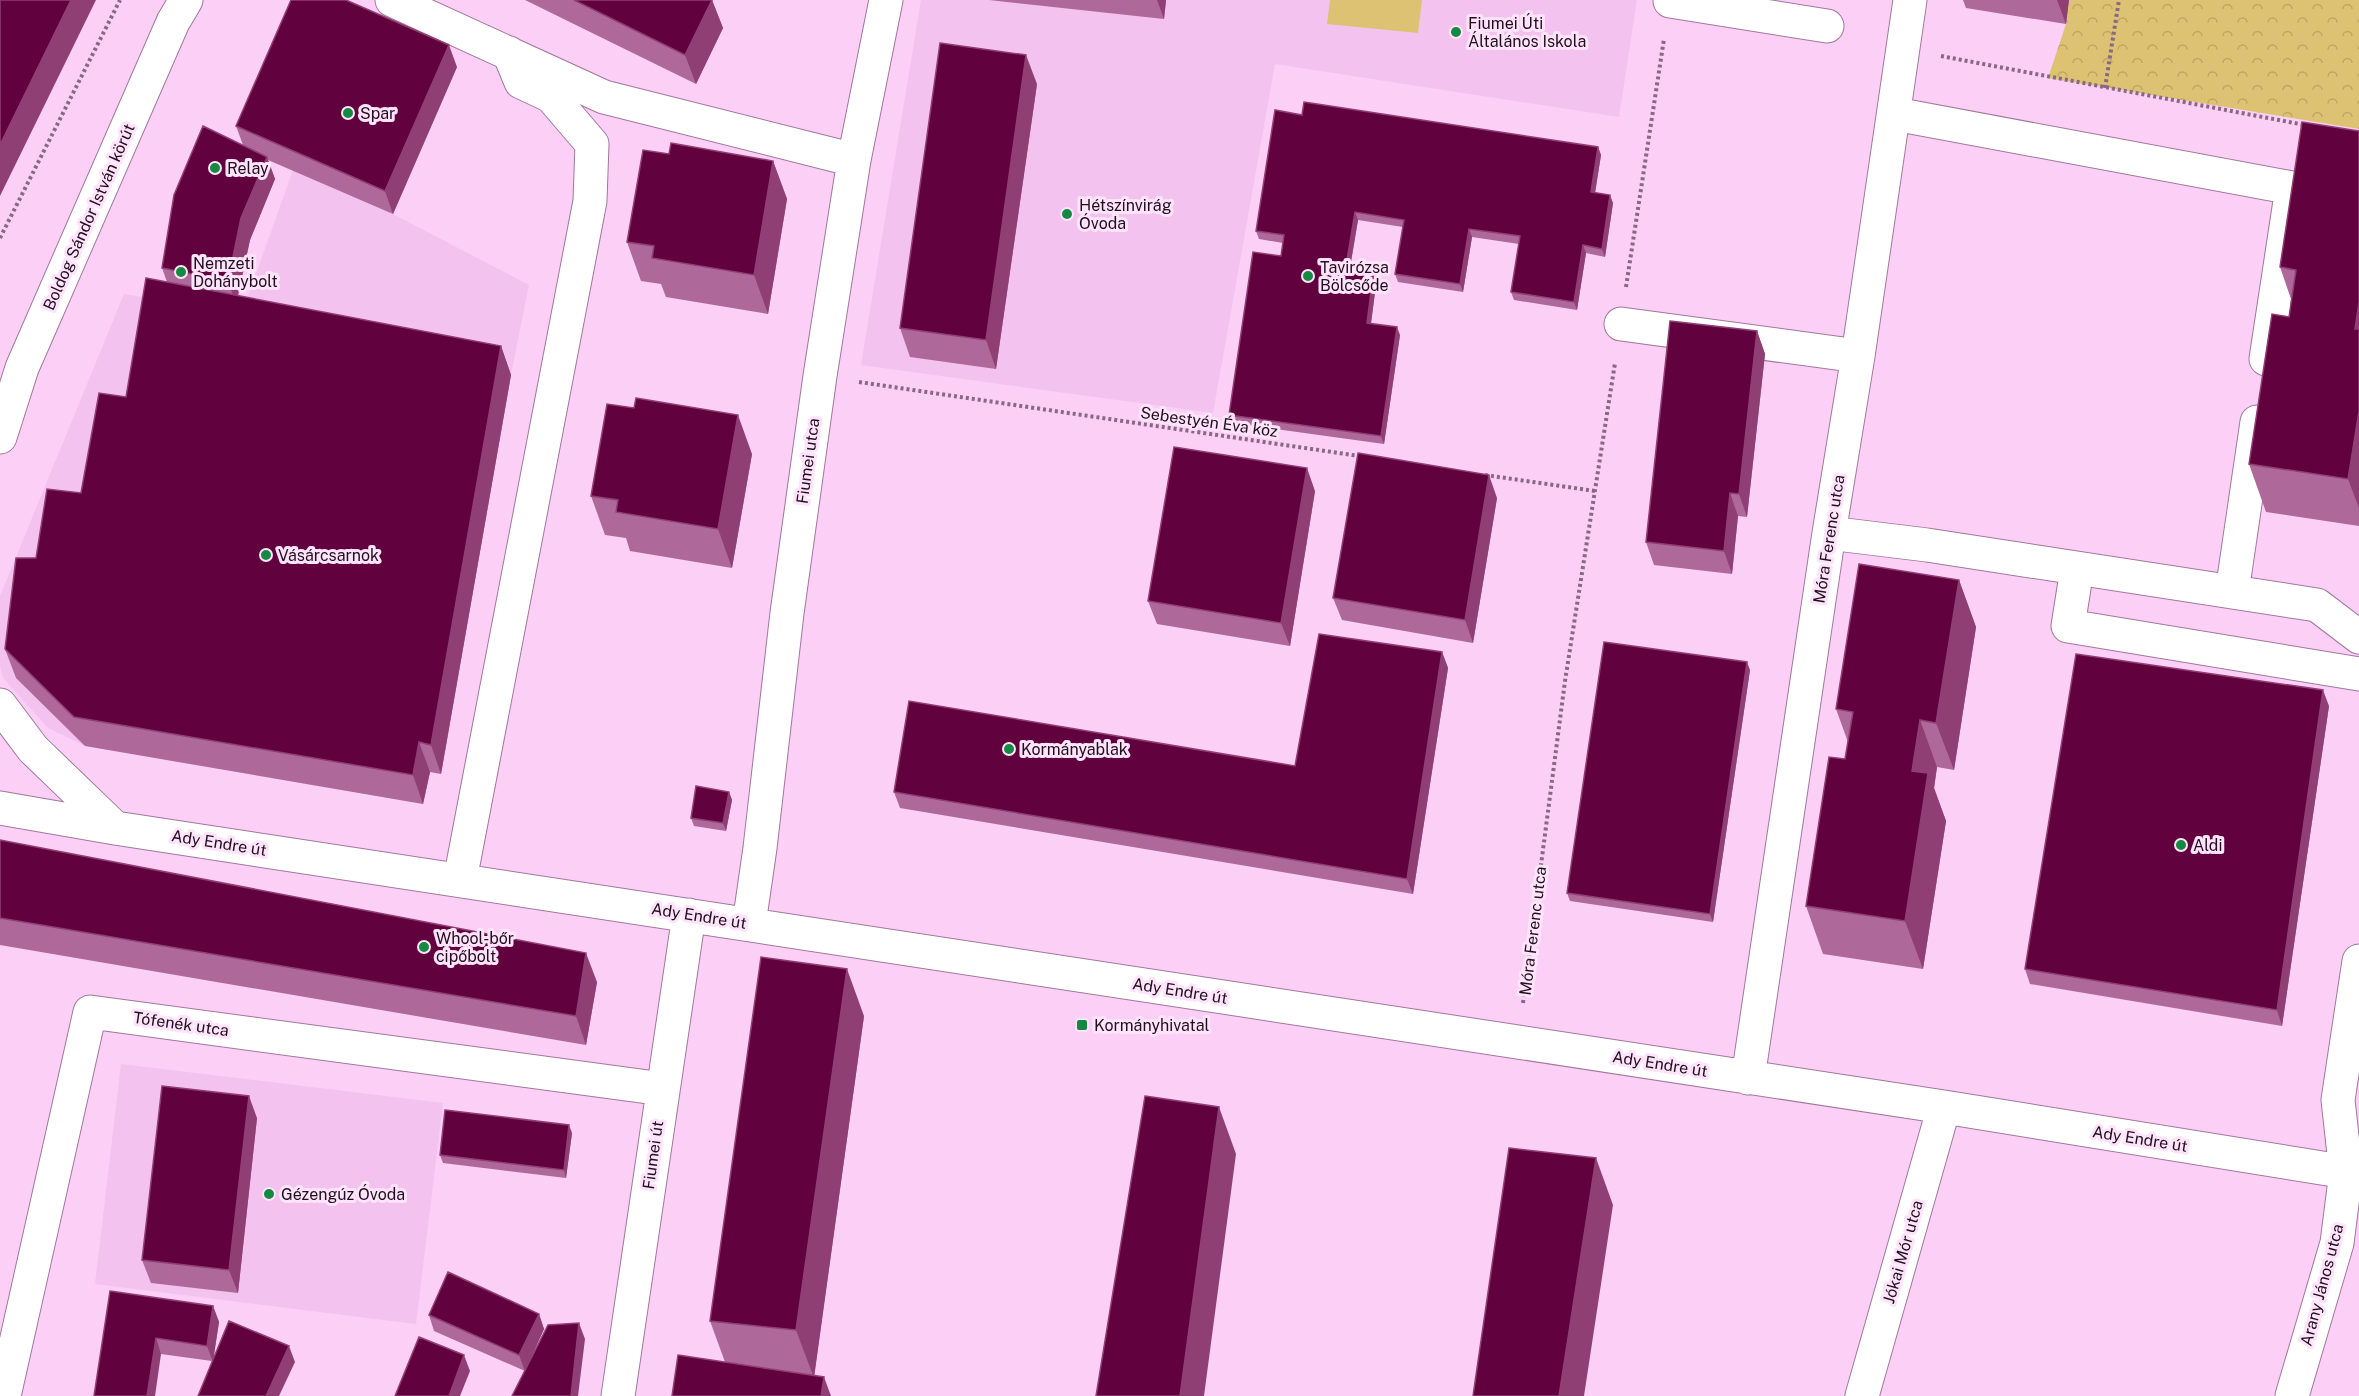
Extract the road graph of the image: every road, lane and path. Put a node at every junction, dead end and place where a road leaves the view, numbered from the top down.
1 (120, 0) edge
2 (186, 0) edge
3 (392, 0) edge
4 (886, 0) edge
5 (1910, 0) edge
6 (2119, 0) edge
7 (1670, 1) edge
8 (1827, 26) dead end
9 (1903, 48) junction
10 (509, 53) junction
11 (2105, 88) junction
12 (1895, 114) junction
13 (2316, 126) edge
14 (854, 160) junction
15 (0, 238) edge
16 (1621, 324) junction
17 (1858, 356) junction
18 (820, 376) junction
19 (0, 437) edge
20 (1360, 457) edge
21 (1477, 474) edge
22 (1594, 491) junction
23 (1829, 533) junction
24 (2077, 569) junction
25 (2232, 592) junction
26 (2359, 637) edge
27 (2359, 674) edge
28 (0, 705) edge
29 (0, 808) edge
30 (115, 828) junction
31 (460, 880) junction
32 (689, 915) junction
33 (749, 924) junction
34 (2359, 961) edge
35 (1518, 1043) junction
36 (1748, 1078) junction
37 (663, 1089) junction
38 (1944, 1107) junction
39 (2353, 1173) edge
40 (4, 1396) edge
41 (618, 1396) edge
42 (1862, 1396) edge
43 (2292, 1396) edge

1 - 15 path
2 - 19 street, Boldog Sándor István körút
3 - 10 street
4 - 14 street, Fiumei utca
5 - 9 street, Móra Ferenc utca
6 - 11 path
7 - 8 street
7 - 16 path, Móra Ferenc utca
9 - 11 path
9 - 12 street, Móra Ferenc utca
10 - 14 street
10 - 31 street
11 - 13 path
12 - 17 street, Móra Ferenc utca
12 - 25 street
14 - 18 street, Fiumei utca
16 - 17 street
16 - 22 path, Móra Ferenc utca
17 - 23 street, Móra Ferenc utca
18 - 20 path, Sebestyén Éva köz
18 - 33 street, Fiumei utca
21 - 22 path
22 - 35 path, Móra Ferenc utca
23 - 24 street
23 - 36 street, Móra Ferenc utca
24 - 25 street
24 - 27 street
25 - 26 street
28 - 30 street
29 - 30 street, Ady Endre út
30 - 31 street, Ady Endre út
31 - 32 street, Ady Endre út
32 - 33 street, Ady Endre út
32 - 37 street, Fiumei út
33 - 35 street, Ady Endre út
34 - 39 street, Arany János utca
35 - 36 street, Ady Endre út
36 - 38 street, Ady Endre út
37 - 40 street, Tófenék utca
37 - 41 street, Fiumei út
38 - 39 street, Ady Endre út
38 - 42 street, Jókai Mór utca
39 - 43 street, Arany János utca

